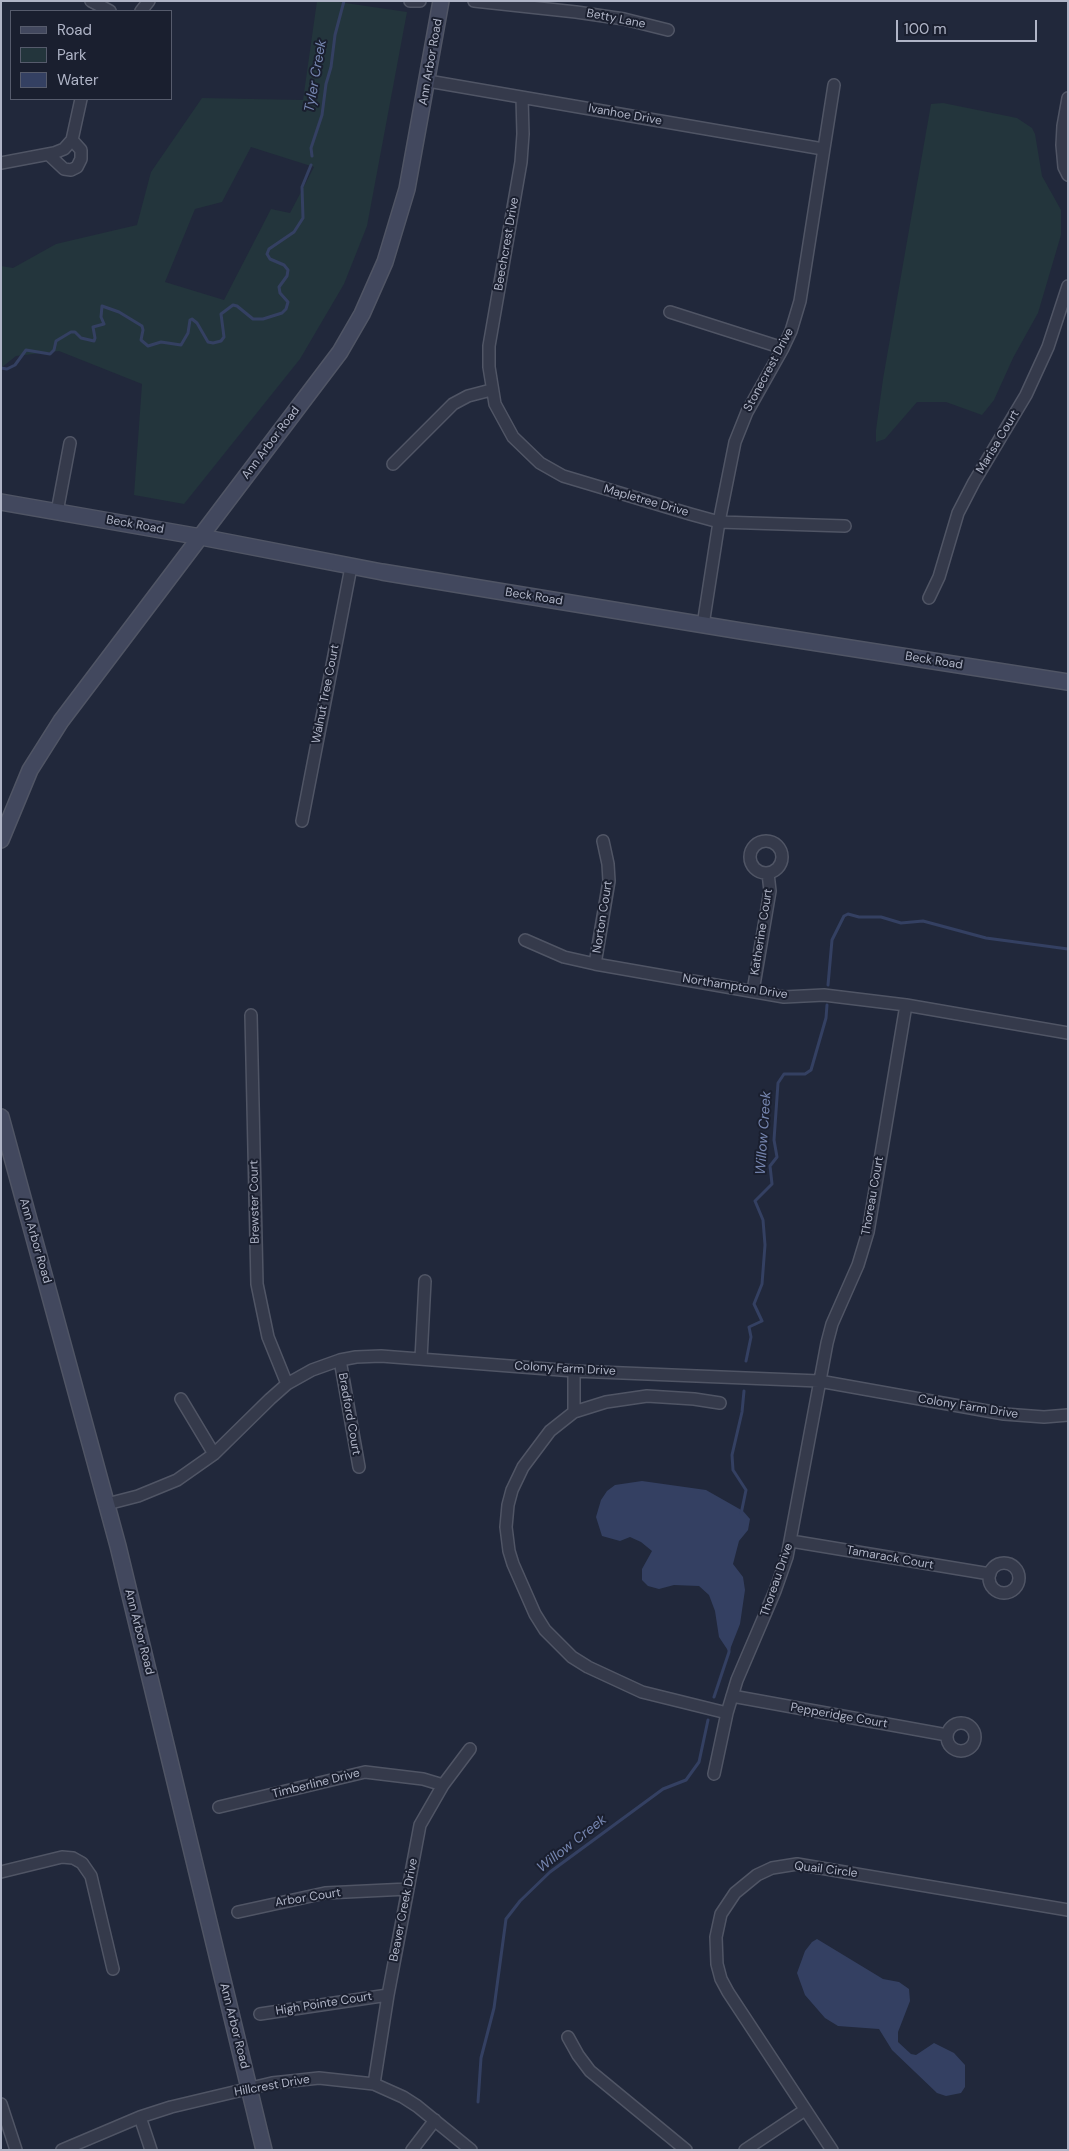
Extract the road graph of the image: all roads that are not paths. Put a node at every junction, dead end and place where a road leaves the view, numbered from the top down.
1 (91, 1) edge
2 (410, 1) edge
3 (420, 1) edge
4 (441, 1) edge
5 (474, 1) edge
6 (108, 10) edge
7 (668, 30) dead end
8 (428, 81) junction
9 (834, 85) dead end
10 (522, 97) junction
11 (1068, 98) edge
12 (81, 100) edge
13 (72, 140) junction
14 (823, 148) junction
15 (48, 154) junction
16 (1, 163) edge
17 (1068, 175) edge
18 (1068, 286) edge
19 (670, 312) dead end
20 (1062, 326) edge
21 (783, 348) junction
22 (492, 390) junction
23 (70, 444) dead end
24 (393, 464) dead end
25 (1, 502) edge
26 (58, 512) junction
27 (719, 522) junction
28 (845, 526) dead end
29 (201, 537) junction
30 (351, 567) junction
31 (928, 598) dead end
32 (703, 625) junction
33 (1068, 682) edge
34 (302, 820) dead end
35 (1, 840) edge
36 (602, 841) dead end
37 (768, 872) dead end
38 (525, 940) dead end
39 (595, 964) junction
40 (752, 991) junction
41 (906, 1005) junction
42 (251, 1015) dead end
43 (1068, 1033) edge
44 (1, 1117) edge
45 (425, 1281) dead end
46 (420, 1359) junction
47 (340, 1360) junction
48 (574, 1371) junction
49 (819, 1380) junction
50 (288, 1384) junction
51 (181, 1399) dead end
52 (720, 1403) dead end
53 (574, 1412) junction
54 (1068, 1415) edge
55 (214, 1454) junction
56 (359, 1467) dead end
57 (107, 1504) junction
58 (791, 1541) junction
59 (990, 1574) dead end
60 (732, 1696) junction
61 (727, 1713) junction
62 (947, 1735) dead end
63 (470, 1749) dead end
64 (714, 1774) dead end
65 (443, 1785) junction
66 (219, 1807) dead end
67 (1, 1872) edge
68 (408, 1889) junction
69 (1068, 1910) edge
70 (238, 1912) dead end
71 (113, 1968) dead end
72 (388, 1995) junction
73 (260, 2014) dead end
74 (568, 2037) dead end
75 (374, 2084) junction
76 (250, 2088) junction
77 (1, 2104) edge
78 (805, 2110) junction
79 (140, 2117) junction
80 (435, 2120) junction
81 (684, 2149) edge
82 (16, 2150) edge
83 (62, 2150) edge
84 (151, 2150) edge
85 (264, 2150) edge
86 (412, 2150) edge
87 (471, 2150) edge
88 (745, 2150) edge
89 (832, 2150) edge

1 - 6 street
2 - 3 street
4 - 8 main road, Ann Arbor Road
5 - 7 street, Betty Lane
8 - 10 street, Ivanhoe Drive
8 - 29 main road, Ann Arbor Road
9 - 14 street, Stonecrest Drive
10 - 14 street, Ivanhoe Drive
10 - 22 street, Beechcrest Drive
11 - 17 street
12 - 13 street
13 - 15 street
13 - 15 street
14 - 21 street, Stonecrest Drive
15 - 16 street
18 - 20 street, Marisa Court
19 - 21 street
20 - 31 street, Marisa Court
21 - 27 street, Stonecrest Drive
22 - 24 street
22 - 27 street, Mapletree Drive
23 - 26 street
25 - 26 main road, Beck Road
26 - 29 main road, Beck Road
27 - 28 street, Mapletree Drive
27 - 32 street, Stonecrest Drive
29 - 30 main road, Beck Road
29 - 35 main road, Ann Arbor Road
30 - 32 main road, Beck Road
30 - 34 street, Walnut Tree Court
32 - 33 main road, Beck Road
36 - 39 street, Norton Court
37 - 40 street, Katherine Court
38 - 39 street, Northampton Drive
39 - 40 street, Northampton Drive
40 - 41 street, Northampton Drive
41 - 43 street, Northampton Drive
41 - 49 street, Thoreau Court
42 - 50 street, Brewster Court
44 - 57 main road, Ann Arbor Road
45 - 46 street
46 - 47 street, Colony Farm Drive
46 - 48 street, Colony Farm Drive
47 - 50 street, Colony Farm Drive
47 - 56 street, Bradford Court
48 - 49 street, Colony Farm Drive
48 - 53 street
49 - 54 street, Colony Farm Drive
49 - 58 street, Thoreau Drive
50 - 55 street, Colony Farm Drive
51 - 55 street
52 - 53 street
53 - 61 street
55 - 57 street, Colony Farm Drive
57 - 76 main road, Ann Arbor Road
58 - 59 street, Tamarack Court
58 - 60 street, Thoreau Drive
60 - 61 street, Thoreau Drive
60 - 62 street, Pepperidge Court
61 - 64 street, Thoreau Drive
63 - 65 street, Beaver Creek Drive
65 - 66 street, Timberline Drive
65 - 68 street, Beaver Creek Drive
67 - 71 street
68 - 70 street, Arbor Court
68 - 72 street, Beaver Creek Drive
69 - 78 street, Quail Circle
72 - 73 street, High Pointe Court
72 - 75 street, Beaver Creek Drive
74 - 81 street
75 - 76 street, Hillcrest Drive
75 - 80 street, Hillcrest Drive
76 - 79 street, Hillcrest Drive
76 - 85 main road, Ann Arbor Road
77 - 82 street
78 - 88 street
78 - 89 street, Quail Circle
79 - 83 street, Hillcrest Drive
79 - 84 street
80 - 86 street
80 - 87 street, Hillcrest Drive

